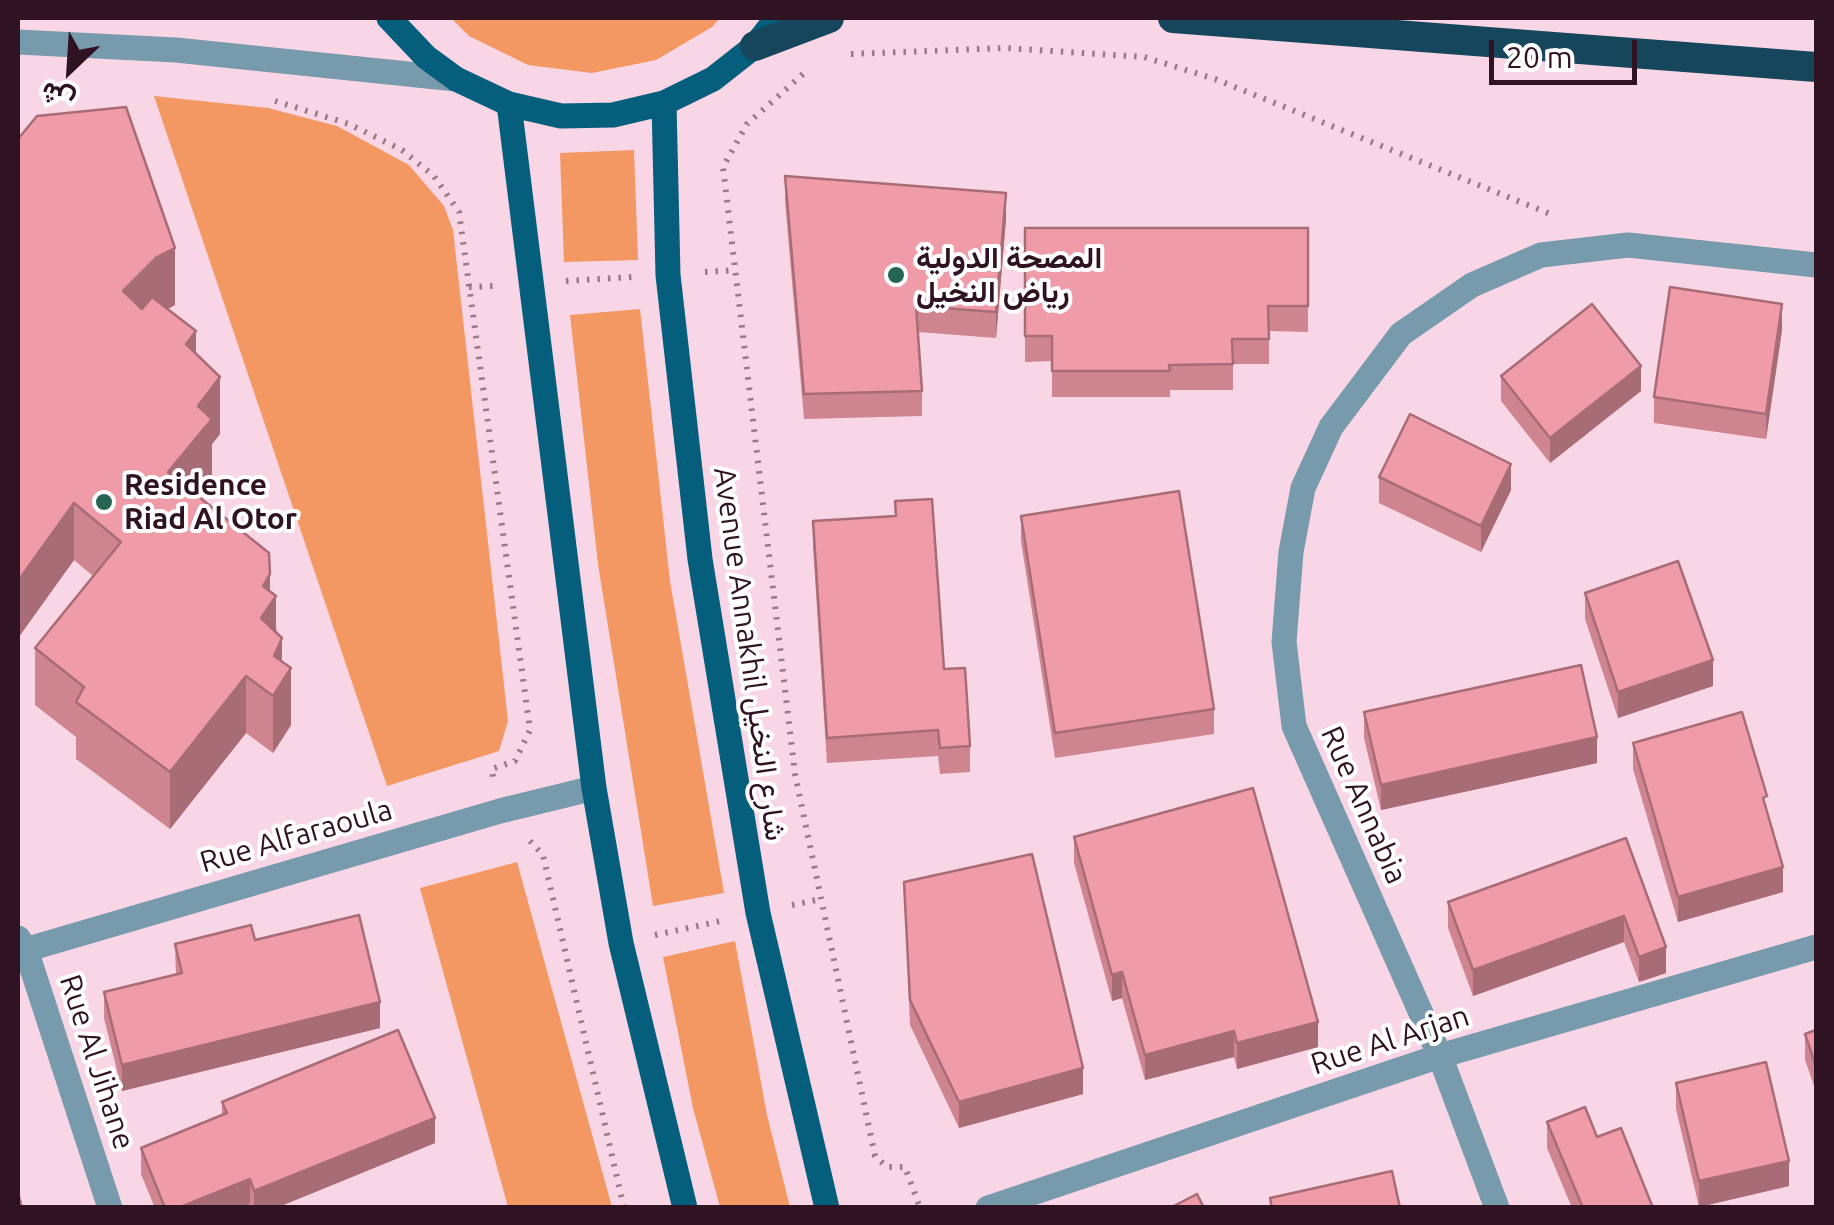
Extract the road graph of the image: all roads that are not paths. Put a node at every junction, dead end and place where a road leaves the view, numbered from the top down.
1 (389, 18) edge
2 (777, 18) edge
3 (828, 18) edge
4 (1173, 18) edge
5 (18, 42) edge
6 (755, 46) junction
7 (1816, 67) edge
8 (456, 80) junction
9 (664, 103) junction
10 (509, 104) junction
11 (1816, 266) edge
12 (594, 788) junction
13 (20, 947) edge
14 (1816, 947) edge
15 (1440, 1056) junction
16 (110, 1208) edge
17 (685, 1208) edge
18 (827, 1208) edge
19 (988, 1208) edge
20 (1497, 1208) edge

1 - 8 main road
2 - 6 main road
3 - 6 highway
4 - 7 highway
5 - 8 street
6 - 9 main road
8 - 10 main road
9 - 10 main road
9 - 18 main road, Avenue Annakhil شارع النخيل
10 - 12 main road
11 - 15 street, Rue Annabia
12 - 13 street, Rue Alfaraoula
12 - 17 main road
13 - 16 street, Rue Al Jihane
14 - 15 street, Rue Al Arjan
15 - 19 street, Rue Al Arjan
15 - 20 street, Rue Annabia

